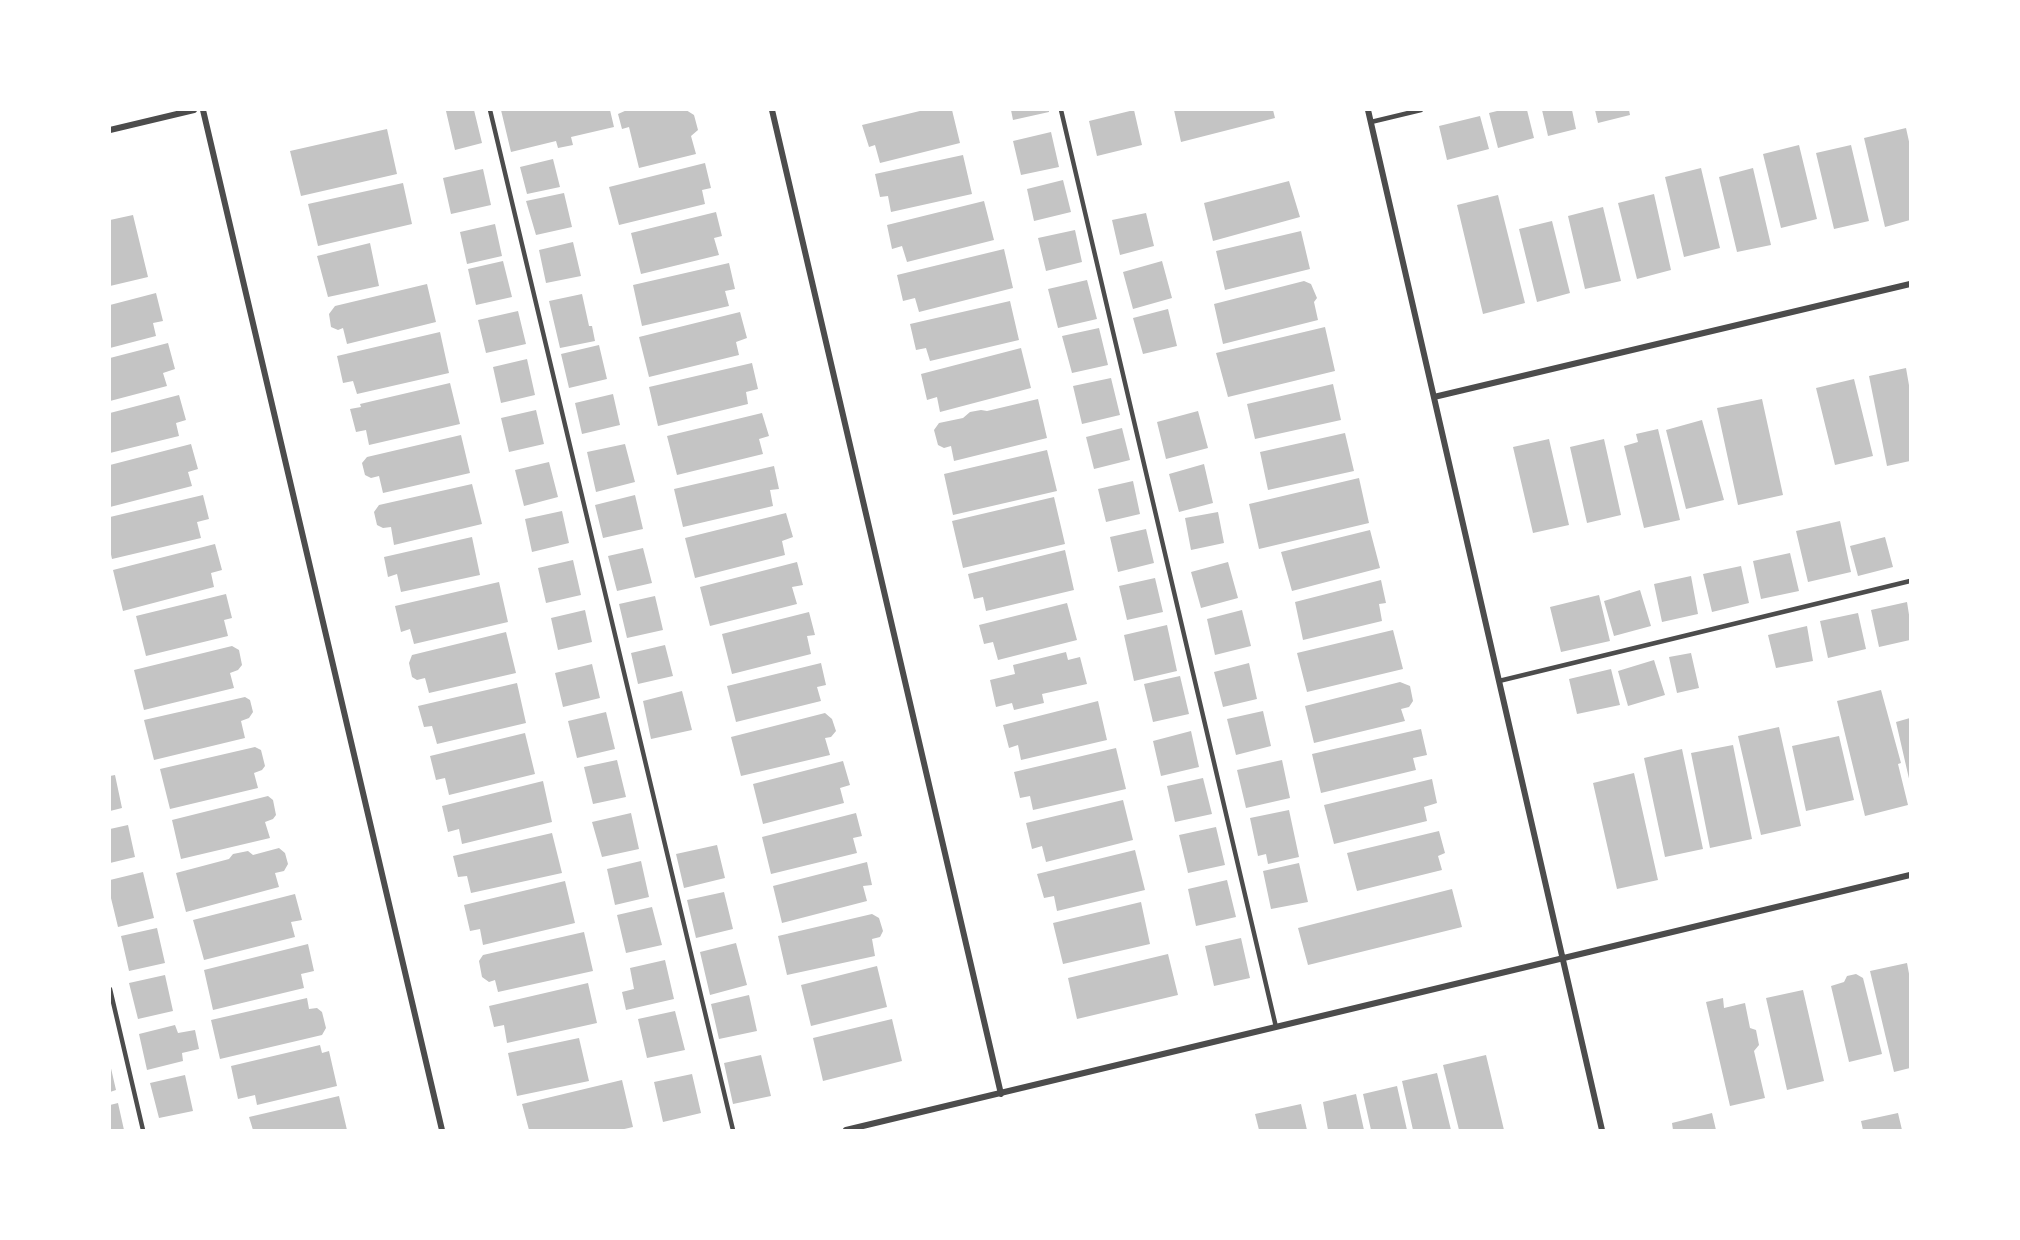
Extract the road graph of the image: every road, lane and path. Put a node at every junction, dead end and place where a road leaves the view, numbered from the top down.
1 (194, 110) edge
2 (203, 110) edge
3 (490, 110) edge
4 (772, 110) edge
5 (1061, 110) edge
6 (1368, 110) edge
7 (1421, 110) edge
8 (1371, 122) junction
9 (110, 130) edge
10 (1911, 284) edge
11 (1434, 397) junction
12 (1911, 581) edge
13 (1499, 681) junction
14 (1911, 875) edge
15 (1562, 959) junction
16 (110, 989) edge
17 (1276, 1028) junction
18 (1001, 1094) junction
19 (143, 1131) edge
20 (442, 1131) edge
21 (733, 1131) edge
22 (846, 1131) edge
23 (1602, 1131) edge

1 - 9 street
2 - 20 street
3 - 21 lane
4 - 18 street
5 - 17 lane
6 - 8 street
7 - 8 lane
8 - 11 street
10 - 11 street
11 - 13 street
12 - 13 lane
13 - 15 street
14 - 15 street
15 - 17 street
15 - 23 street
16 - 19 lane
17 - 18 street
18 - 22 street

